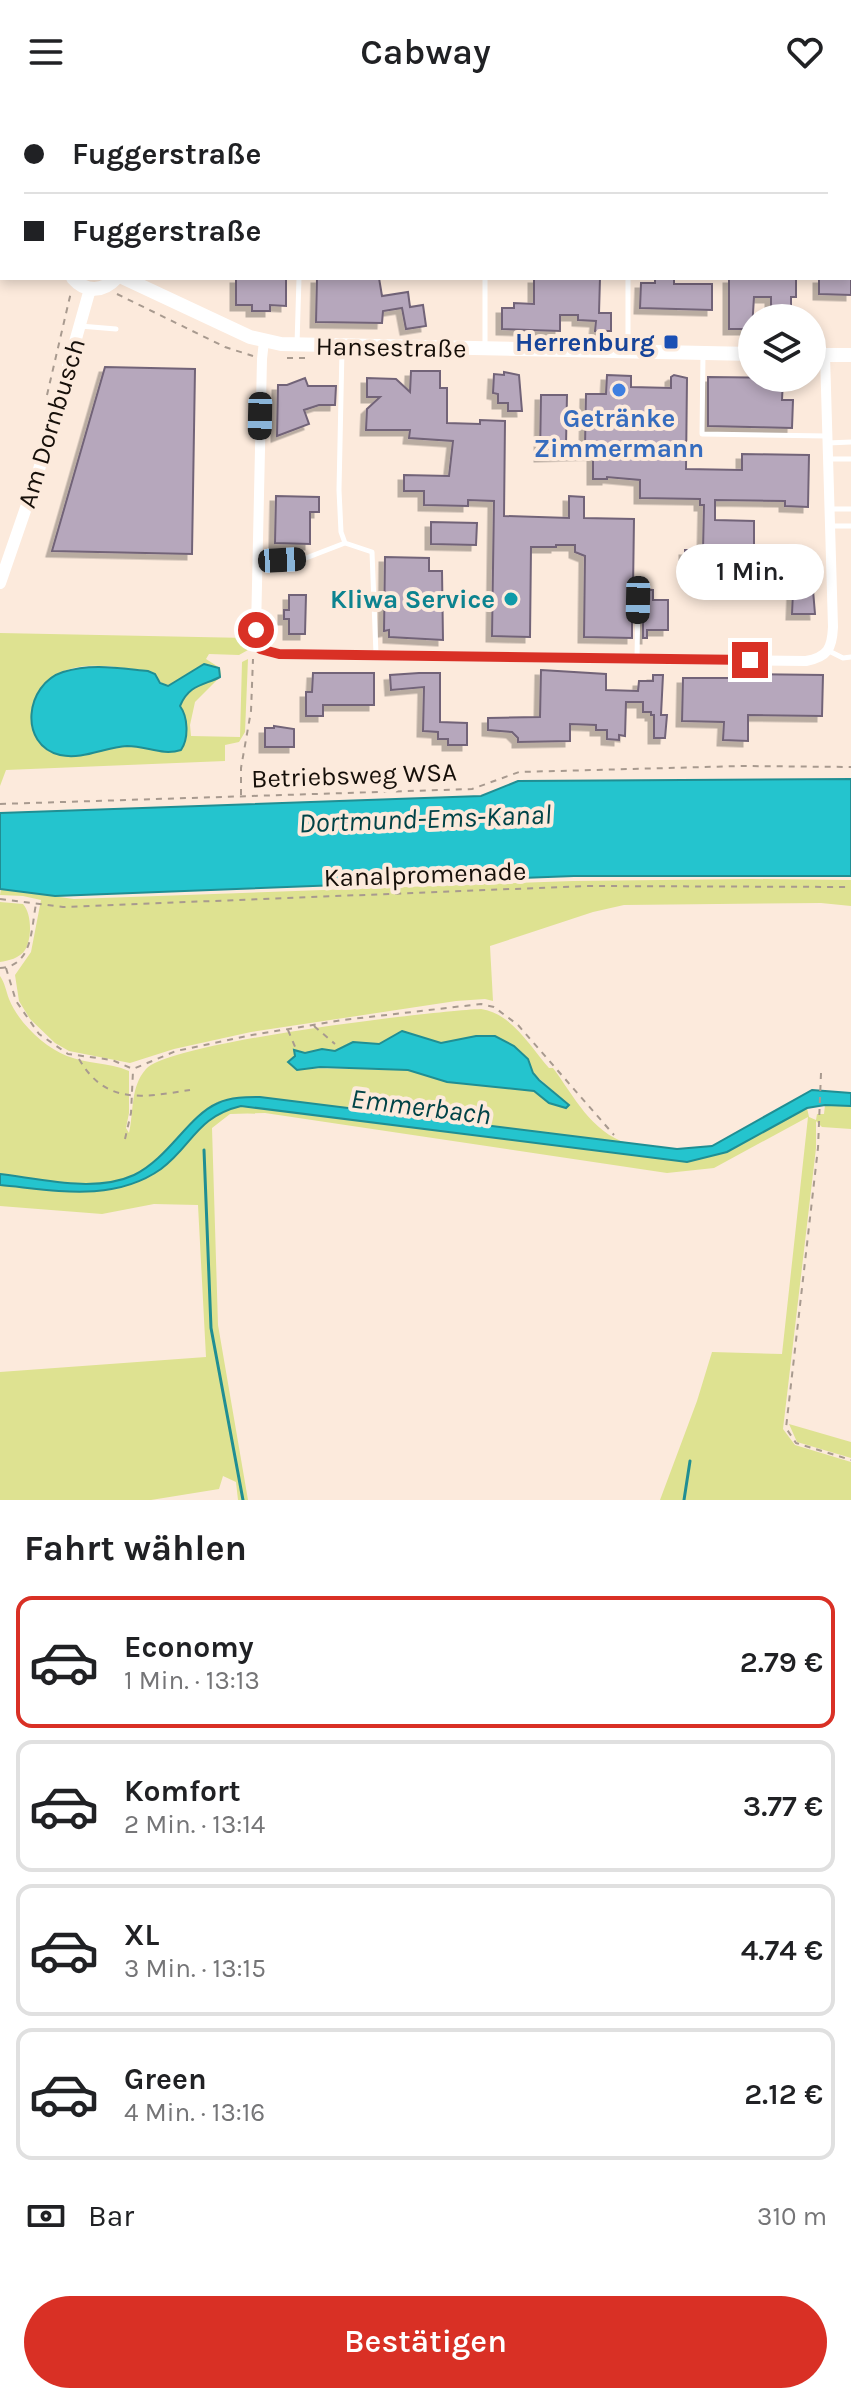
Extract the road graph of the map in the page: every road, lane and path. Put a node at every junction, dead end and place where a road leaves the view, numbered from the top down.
1 (114, 280) edge
2 (128, 280) edge
3 (299, 280) edge
4 (485, 280) edge
5 (628, 280) edge
6 (72, 284) edge
7 (90, 289) junction
8 (79, 326) junction
9 (116, 329) dead end
10 (264, 341) junction
11 (297, 345) junction
12 (342, 346) junction
13 (485, 349) junction
14 (628, 351) junction
15 (703, 353) junction
16 (738, 354) edge
17 (826, 355) edge
18 (851, 355) edge
19 (822, 392) edge
20 (47, 397) dead end
21 (827, 439) junction
22 (851, 442) edge
23 (828, 459) junction
24 (851, 459) edge
25 (829, 509) junction
26 (851, 509) edge
27 (830, 526) junction
28 (851, 526) edge
29 (345, 543) junction
30 (5, 554) edge
31 (258, 560) junction
32 (0, 583) edge
33 (638, 600) dead end
34 (260, 649) junction
35 (829, 651) junction
36 (376, 655) junction
37 (851, 657) edge
38 (637, 658) junction
39 (851, 767) edge
40 (241, 796) junction
41 (0, 804) edge
42 (851, 887) edge
43 (0, 899) edge
44 (36, 903) junction
45 (0, 968) edge
46 (6, 968) junction
47 (313, 1025) junction
48 (287, 1029) junction
49 (335, 1044) dead end
50 (296, 1049) dead end
51 (78, 1057) junction
52 (133, 1069) junction
53 (821, 1073) dead end
54 (190, 1090) dead end
55 (132, 1097) junction
56 (614, 1135) dead end
57 (125, 1139) dead end
58 (851, 1460) edge

1 - 7 main road
2 - 10 main road, Hansestraße
3 - 11 lane, Hansestraße
4 - 13 lane, Hansestraße
5 - 14 lane
6 - 7 main road
6 - 20 path
7 - 8 street, Am Dornbusch
8 - 9 lane
8 - 30 street, Am Dornbusch
10 - 11 main road, Hansestraße
10 - 31 street
11 - 12 main road, Hansestraße
12 - 13 main road, Hansestraße
12 - 29 lane
13 - 14 main road, Hansestraße
14 - 15 main road, Hansestraße
15 - 16 main road, Hansestraße
15 - 21 lane
17 - 18 main road
19 - 21 street
21 - 22 lane
21 - 23 street
23 - 24 lane
23 - 25 street
25 - 26 lane
25 - 27 street
27 - 28 lane
27 - 35 street
29 - 31 lane
29 - 36 lane
30 - 32 street, Am Dornbusch
31 - 34 street
33 - 38 lane
34 - 36 street
34 - 40 path
35 - 37 lane
35 - 38 street
36 - 38 street
39 - 40 path, Betriebsweg WSA
40 - 41 path, Betriebsweg WSA
42 - 44 path, Kanalpromenade
43 - 44 path, Kanalpromenade
44 - 46 path
45 - 46 path
46 - 51 path
47 - 48 path
47 - 49 path
47 - 56 path
48 - 50 path
48 - 52 path
51 - 52 path
51 - 55 path
52 - 55 path
53 - 58 path
54 - 55 path
55 - 57 path

